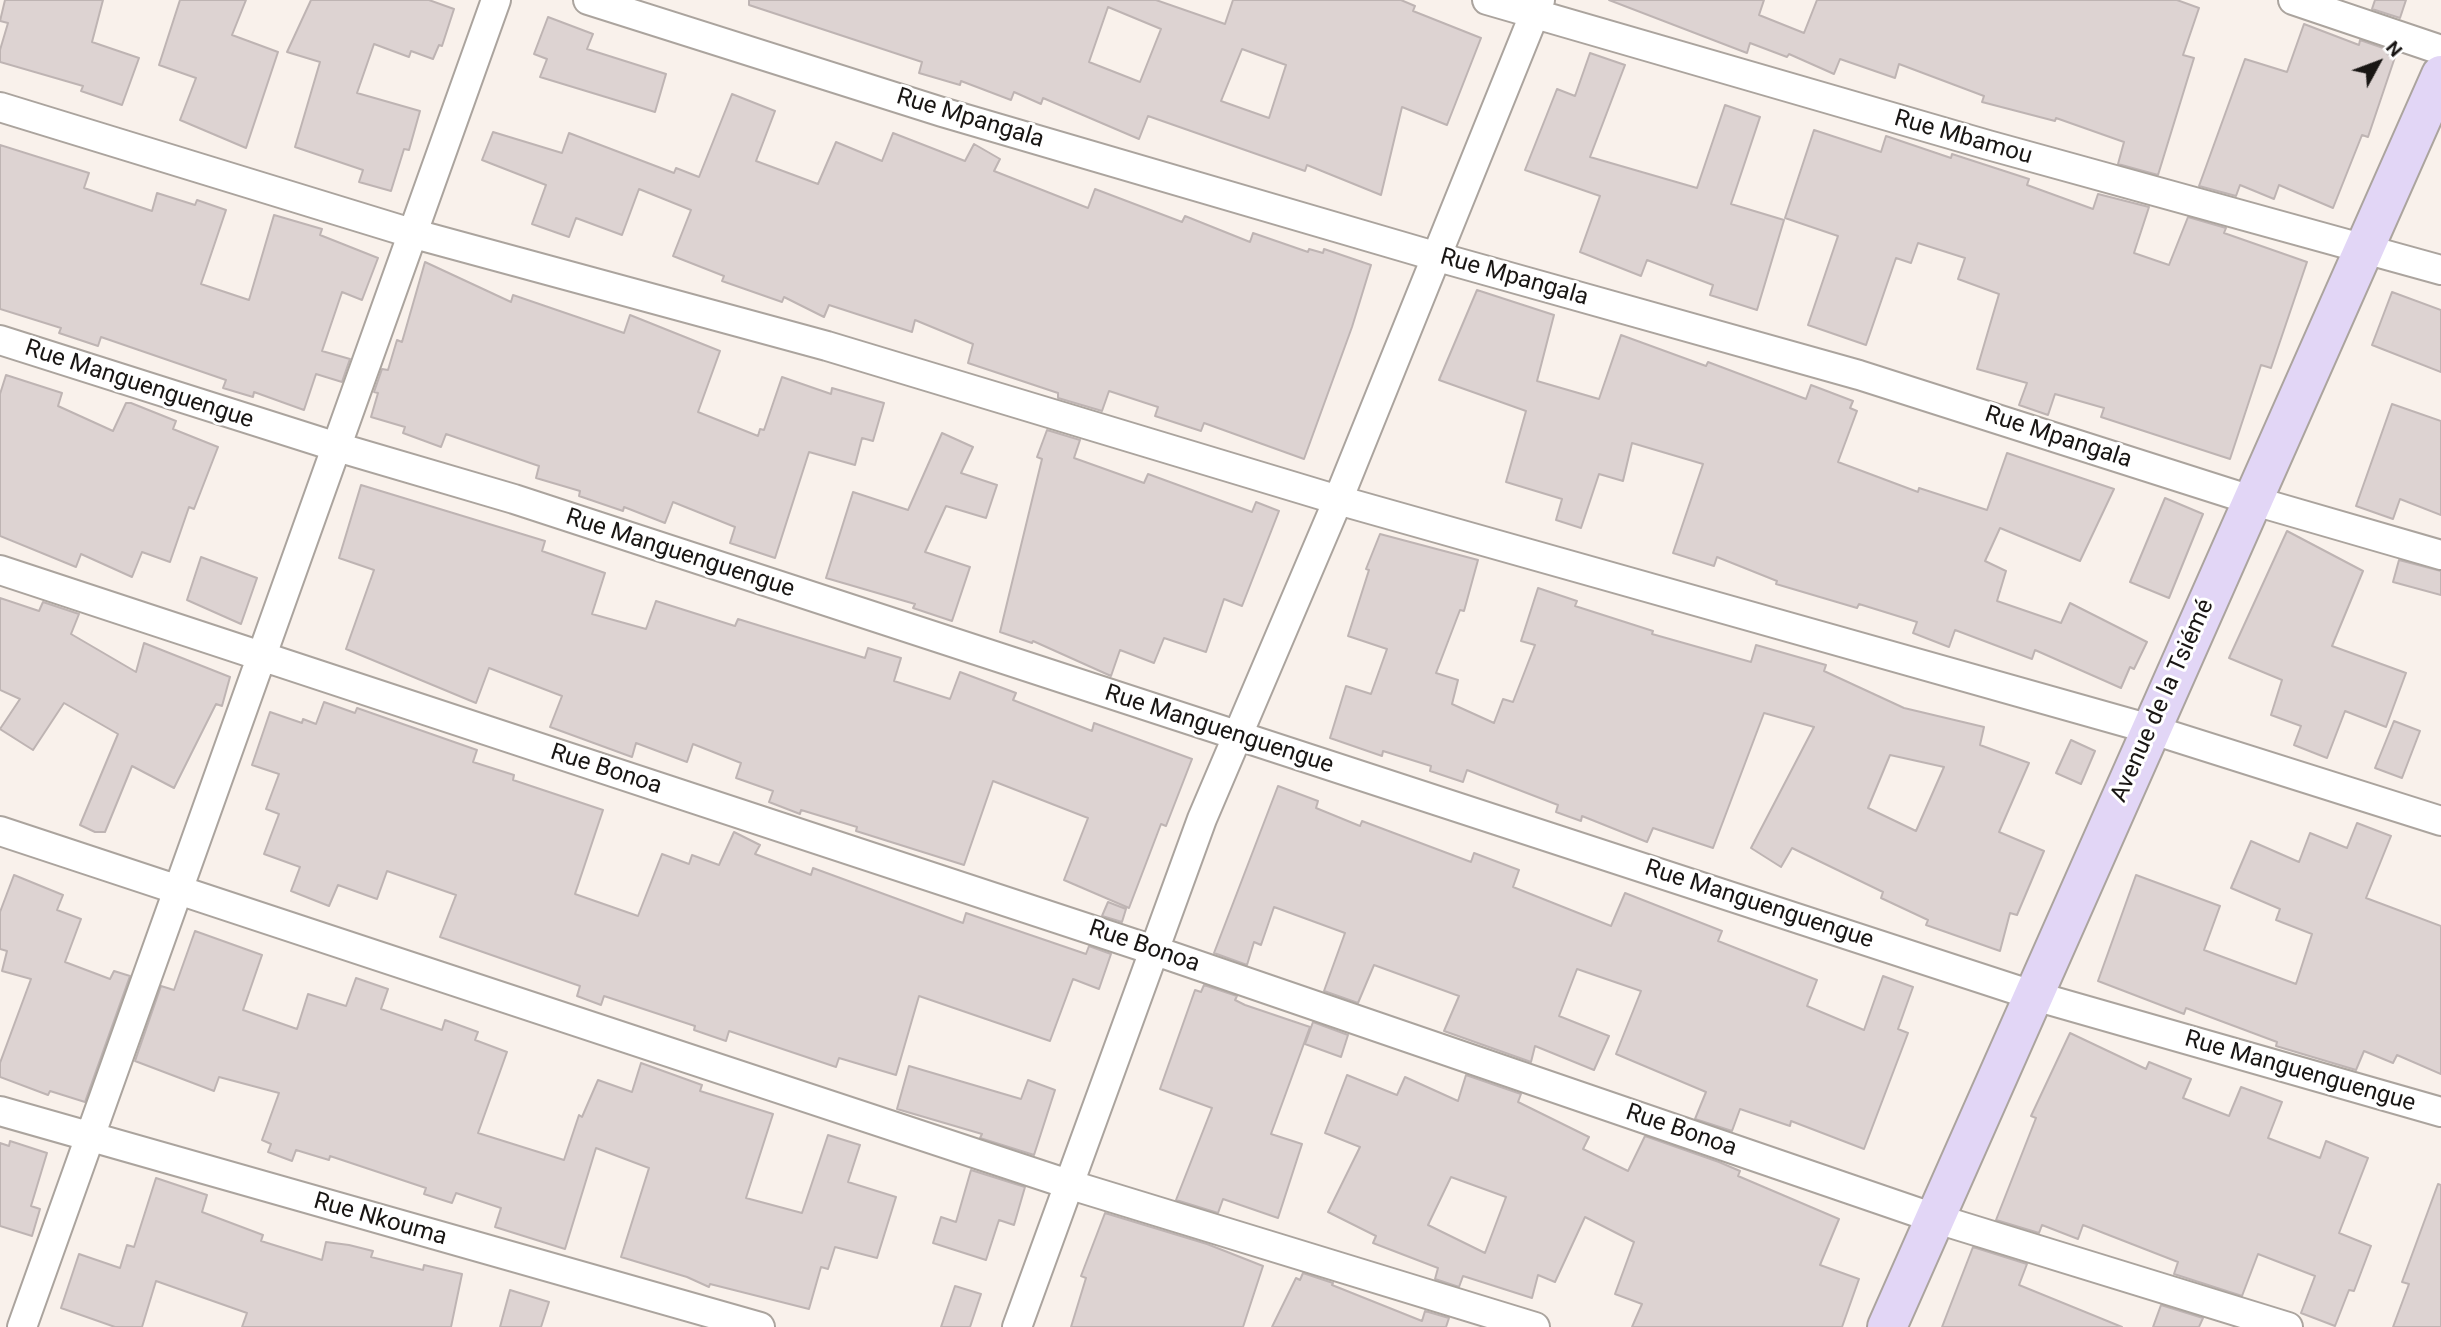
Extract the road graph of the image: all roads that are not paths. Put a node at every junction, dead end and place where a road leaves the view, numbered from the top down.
1 (496, 0) edge
2 (588, 0) edge
3 (1487, 0) edge
4 (2293, 0) edge
5 (1537, 7) edge
6 (2441, 50) edge
7 (2441, 75) edge
8 (0, 107) edge
9 (411, 233) junction
10 (2362, 250) junction
11 (1438, 257) junction
12 (2441, 270) edge
13 (0, 340) edge
14 (337, 447) junction
15 (1338, 500) junction
16 (2251, 500) junction
17 (2441, 555) edge
18 (0, 570) edge
19 (263, 659) junction
20 (2150, 729) junction
21 (1236, 736) junction
22 (2441, 821) edge
23 (0, 831) edge
24 (177, 891) junction
25 (1153, 950) junction
26 (2035, 996) junction
27 (0, 1111) edge
28 (2441, 1112) edge
29 (92, 1139) junction
30 (1071, 1185) junction
31 (1934, 1218) junction
32 (22, 1327) edge
33 (760, 1327) edge
34 (1017, 1327) edge
35 (1535, 1327) edge
36 (1887, 1327) edge
37 (2288, 1327) edge

1 - 9 street
2 - 11 street, Rue Mpangala
3 - 5 street, Rue Mbamou
4 - 6 street
5 - 10 street, Rue Mbamou
5 - 11 street
7 - 10 main road, Avenue de la Tsiémé
8 - 9 street
9 - 14 street
9 - 15 street
10 - 12 street, Rue Mbamou
10 - 16 main road, Avenue de la Tsiémé
11 - 15 street
11 - 16 street, Rue Mpangala
13 - 14 street, Rue Manguenguengue
14 - 19 street
14 - 21 street, Rue Manguenguengue
15 - 20 street
15 - 21 street
16 - 17 street, Rue Mpangala
16 - 20 main road, Avenue de la Tsiémé
18 - 19 street, Rue Bonoa
19 - 24 street
19 - 25 street, Rue Bonoa
20 - 22 street
20 - 26 main road, Avenue de la Tsiémé
21 - 25 street
21 - 26 street, Rue Manguenguengue
23 - 24 street
24 - 29 street
24 - 30 street
25 - 30 street
25 - 31 street, Rue Bonoa
26 - 28 street, Rue Manguenguengue
26 - 31 main road, Avenue de la Tsiémé
27 - 29 street, Rue Nkouma
29 - 32 street
29 - 33 street, Rue Nkouma
30 - 34 street
30 - 35 street
31 - 36 main road, Avenue de la Tsiémé
31 - 37 street, Rue Bonoa

